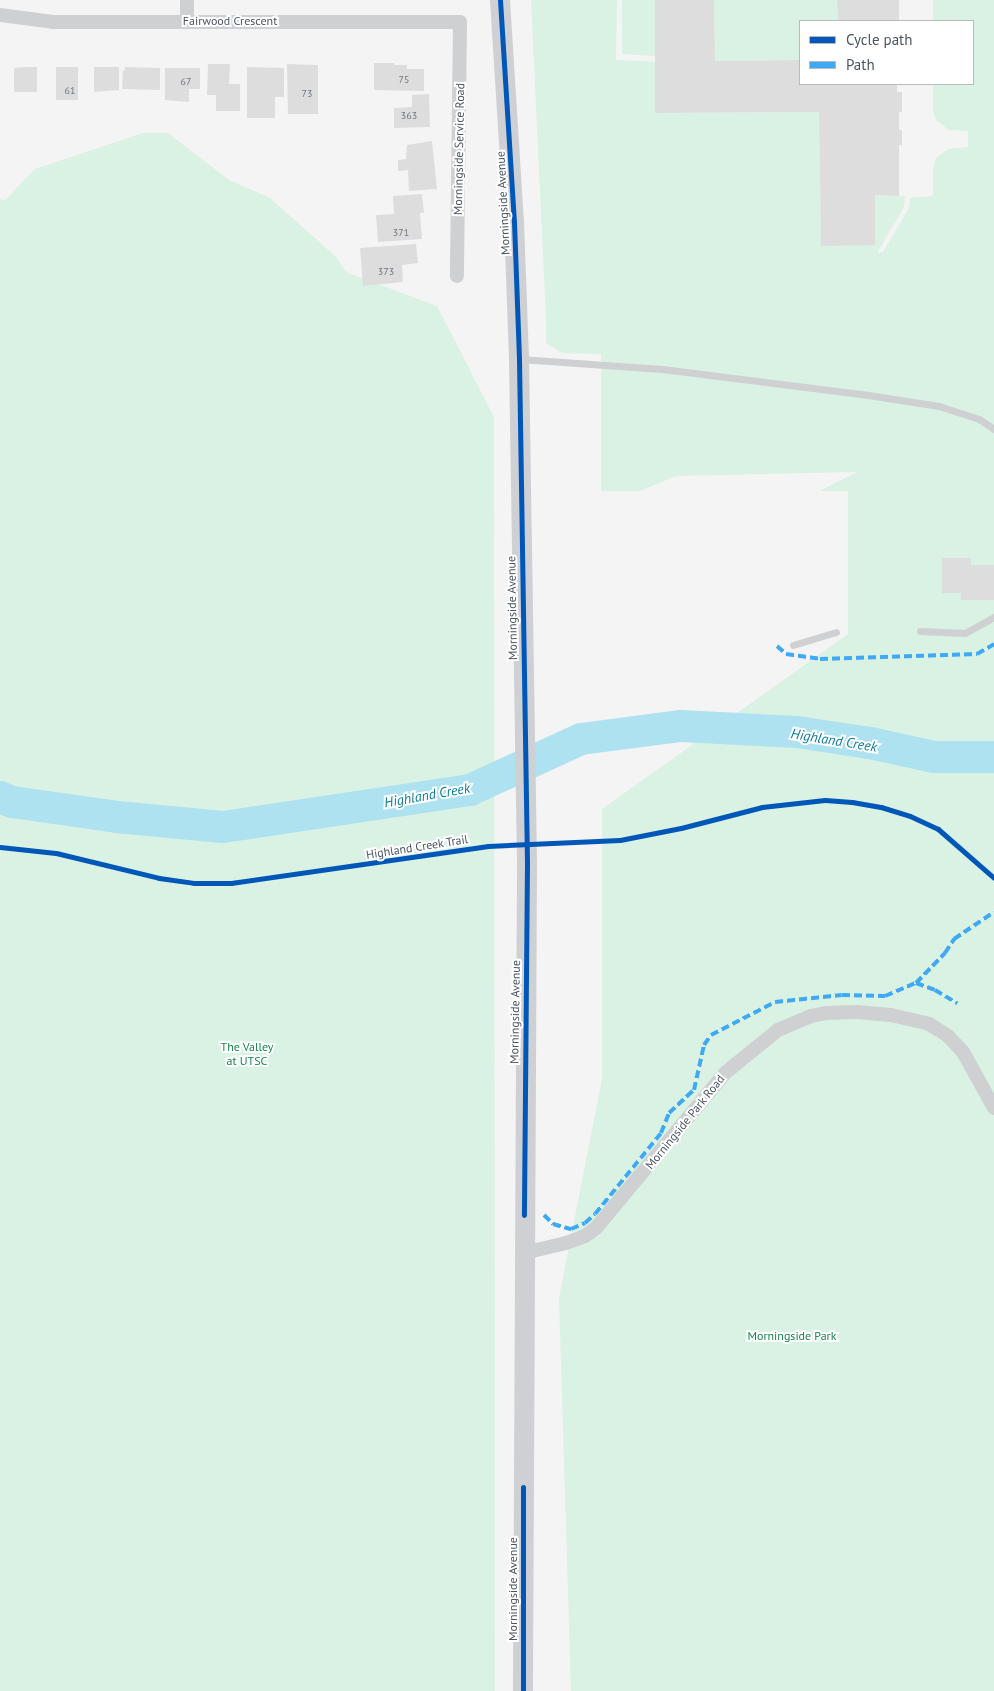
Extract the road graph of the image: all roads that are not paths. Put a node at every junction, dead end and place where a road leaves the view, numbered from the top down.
1 (187, 0) edge
2 (500, 0) edge
3 (0, 15) edge
4 (187, 20) junction
5 (460, 22) joint
6 (457, 276) dead end
7 (519, 359) junction
8 (994, 429) edge
9 (994, 617) edge
10 (836, 632) dead end
11 (920, 632) dead end
12 (793, 644) dead end
13 (994, 1108) edge
14 (524, 1253) junction
15 (523, 1691) edge

1 - 4 street
2 - 7 main road, Morningside Avenue
3 - 4 street, Fairwood Crescent
4 - 5 street, Fairwood Crescent
5 - 6 street, Morningside Service Road
7 - 8 lane
7 - 14 main road, Morningside Avenue
9 - 11 lane
10 - 12 lane
13 - 14 street, Morningside Park Road
14 - 15 main road, Morningside Avenue

